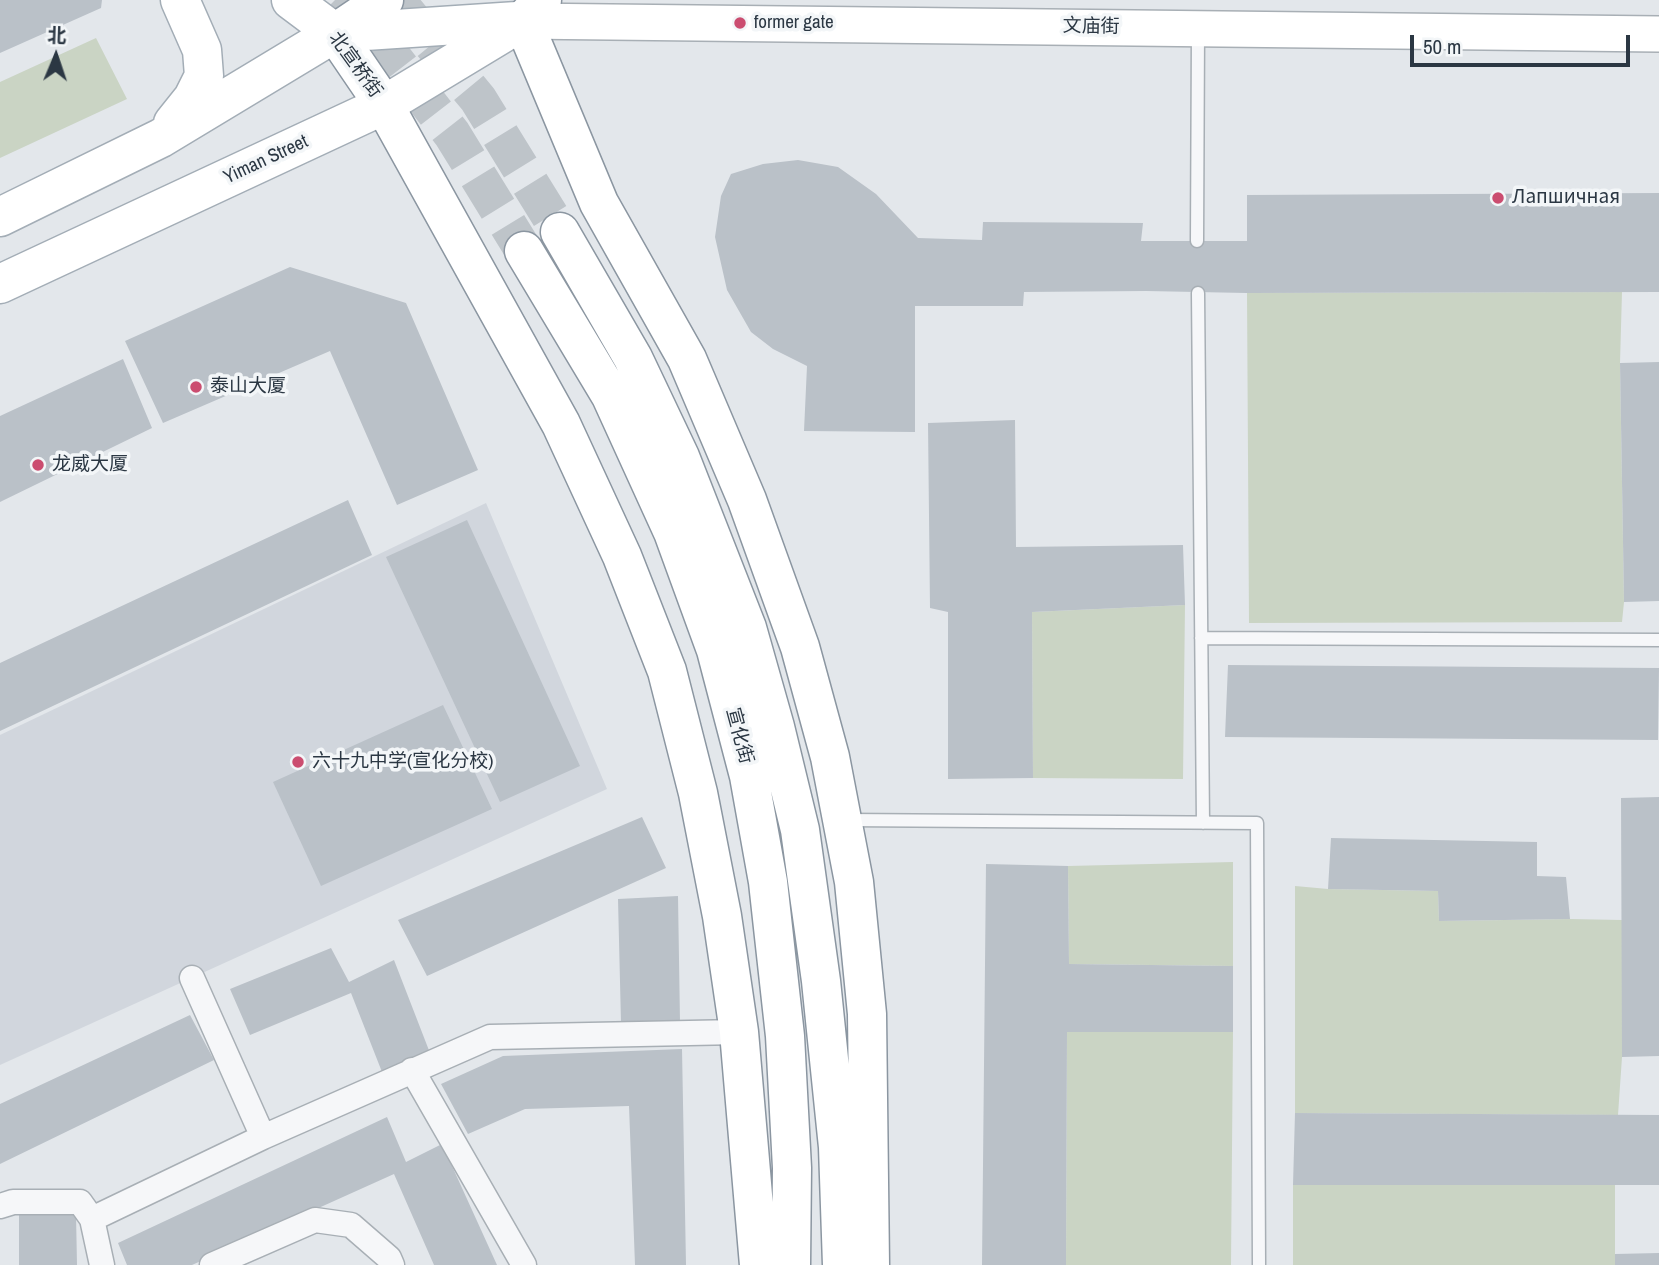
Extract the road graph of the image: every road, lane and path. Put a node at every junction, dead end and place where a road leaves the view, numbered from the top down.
1 (180, 0) edge
2 (291, 0) edge
3 (384, 0) edge
4 (525, 7) edge
5 (1198, 29) junction
6 (335, 33) junction
7 (1659, 34) edge
8 (384, 106) junction
9 (161, 138) junction
10 (0, 217) edge
11 (560, 232) tunnel mouth
12 (1198, 241) dead end
13 (524, 251) tunnel mouth
14 (0, 284) edge
15 (1198, 293) dead end
16 (1201, 638) junction
17 (1659, 640) edge
18 (842, 820) junction
19 (1203, 823) junction
20 (192, 978) dead end
21 (867, 1014) junction
22 (739, 1031) junction
23 (412, 1070) junction
24 (263, 1137) junction
25 (0, 1206) edge
26 (92, 1219) junction
27 (102, 1265) edge
28 (212, 1265) edge
29 (393, 1265) edge
30 (524, 1265) edge
31 (746, 1265) edge
32 (759, 1265) edge
33 (791, 1265) edge
34 (842, 1265) edge
35 (870, 1265) edge
36 (876, 1265) edge
37 (1259, 1265) edge

1 - 9 main road
2 - 6 main road, 北宣桥街
3 - 6 main road
4 - 5 main road, 文庙街
4 - 6 main road
4 - 8 main road, Yiman Street
4 - 18 main road
5 - 7 main road, 文庙街
5 - 12 lane
6 - 8 main road, 北宣桥街
6 - 9 main road
8 - 14 main road, Yiman Street
8 - 22 main road, 北宣桥街
9 - 10 main road
11 - 34 main road
13 - 33 main road, 宣化街
15 - 16 lane
16 - 17 lane
16 - 19 lane
18 - 19 lane
18 - 21 main road
19 - 37 lane
20 - 24 street
21 - 35 main road
21 - 36 main road
22 - 23 street
22 - 31 main road
22 - 32 main road
23 - 24 street
23 - 30 street
24 - 26 street
25 - 26 street
26 - 27 street
28 - 29 street

